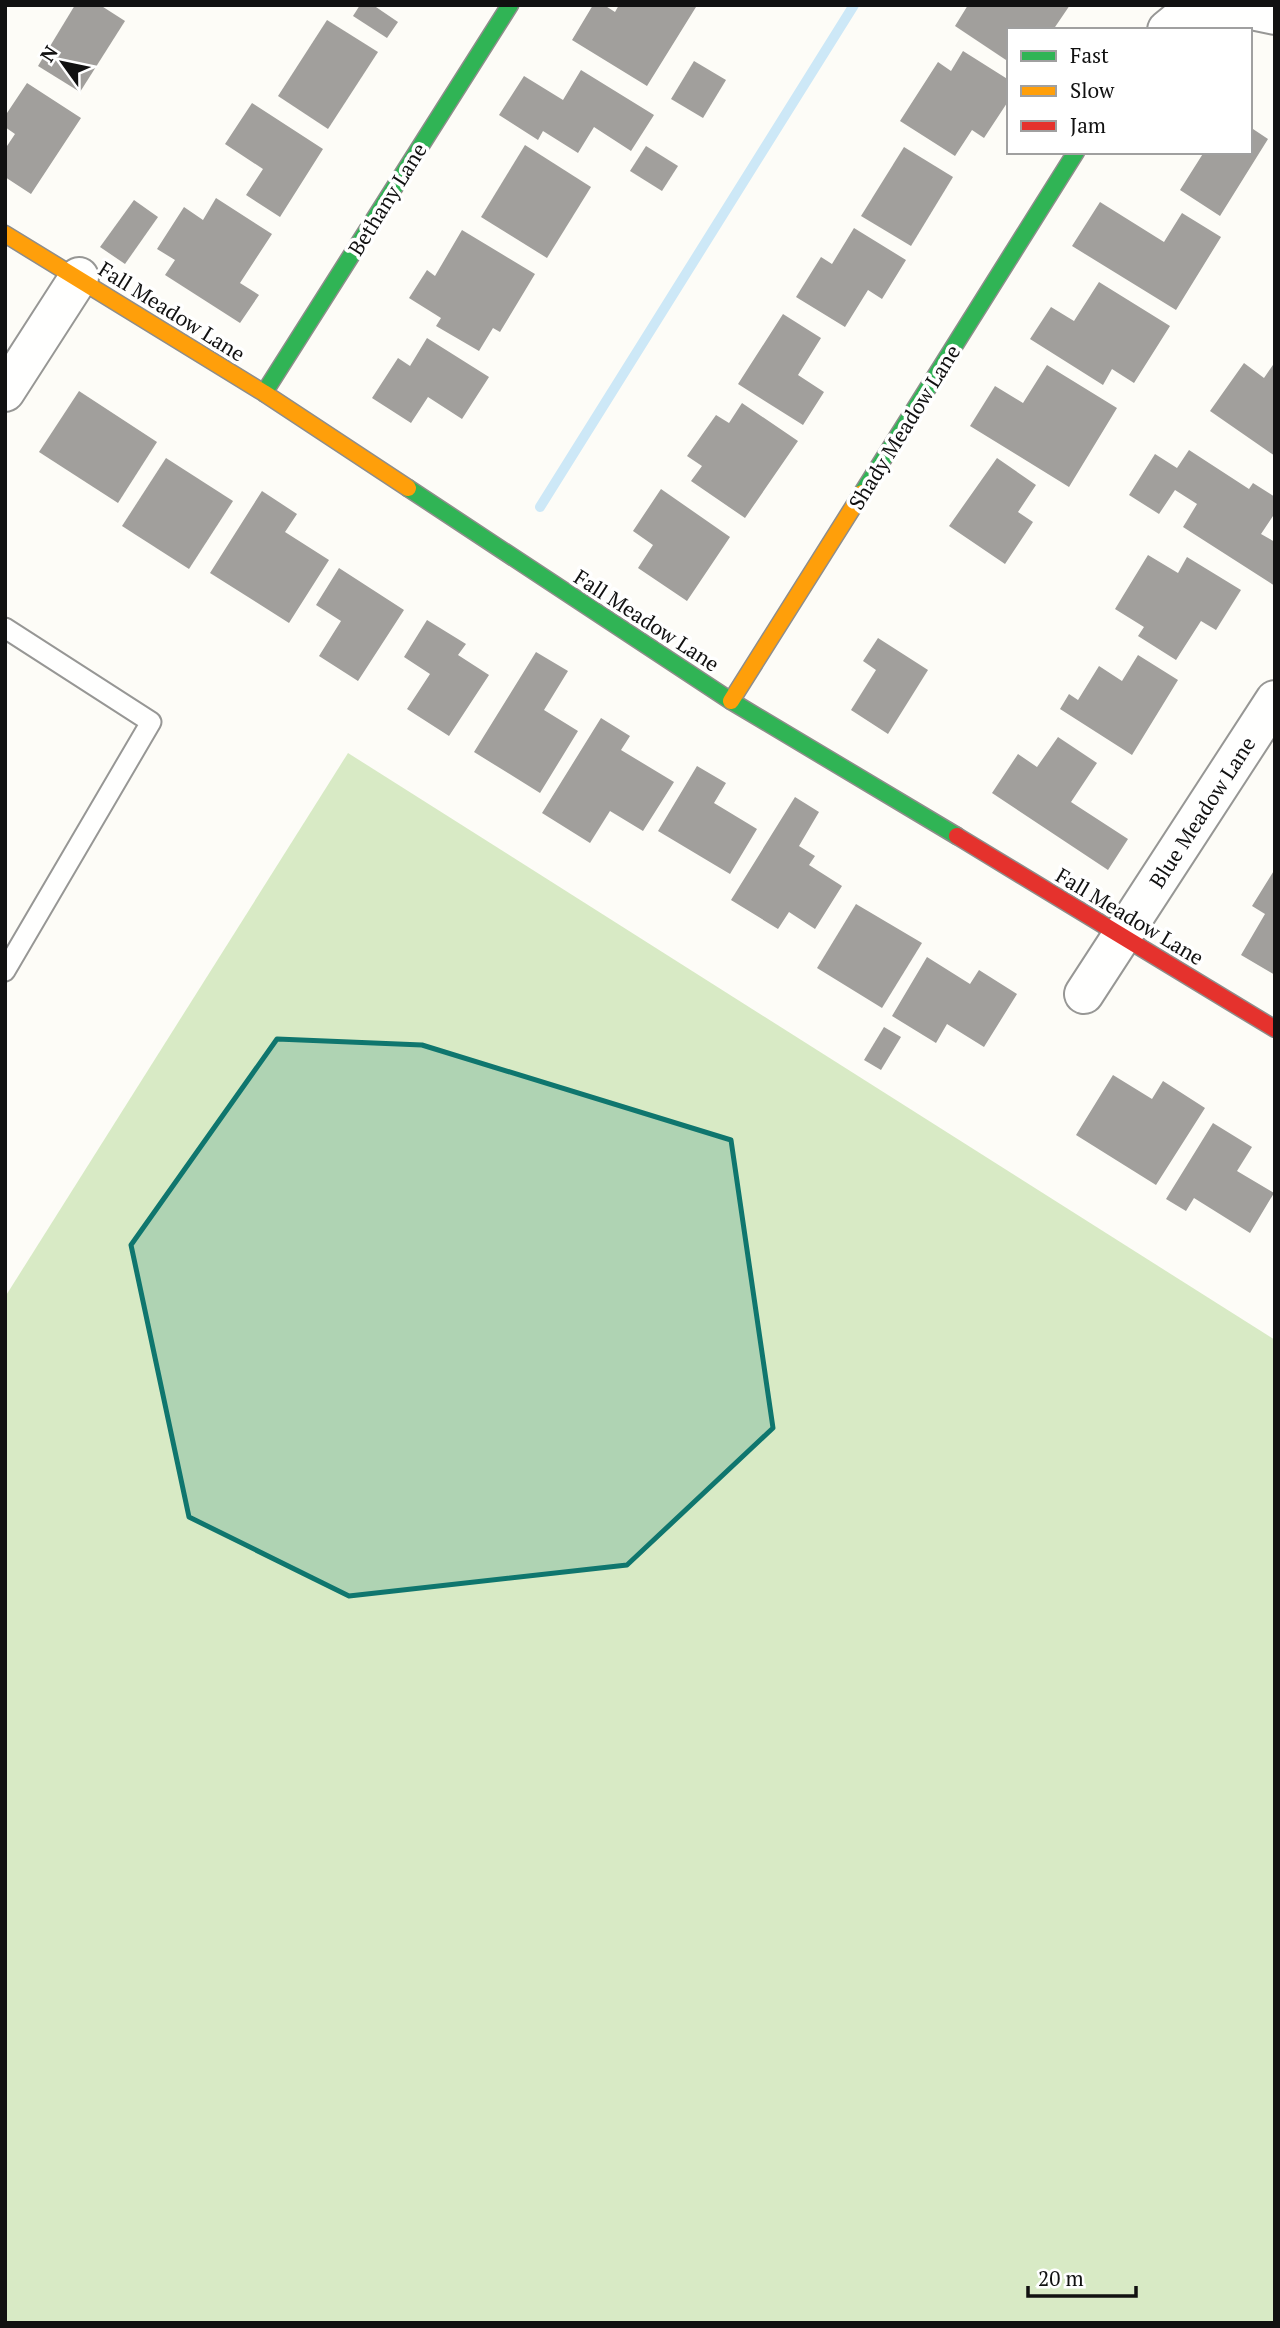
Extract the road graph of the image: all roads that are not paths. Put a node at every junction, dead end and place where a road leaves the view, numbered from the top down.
1 (510, 5) edge
2 (1275, 15) edge
3 (1169, 28) edge
4 (1075, 154) edge
5 (5, 234) edge
6 (79, 277) junction
7 (5, 392) edge
8 (264, 393) junction
9 (5, 628) edge
10 (731, 701) junction
11 (1275, 701) edge
12 (1123, 934) junction
13 (5, 971) edge
14 (1084, 994) dead end
15 (1275, 1029) edge

1 - 8 street, Bethany Lane
2 - 3 street
4 - 10 street, Shady Meadow Lane
5 - 6 street, Fall Meadow Lane
6 - 7 street
6 - 8 street, Fall Meadow Lane
8 - 10 street, Fall Meadow Lane
9 - 13 lane
10 - 12 street, Fall Meadow Lane
11 - 12 street, Blue Meadow Lane
12 - 14 street, Blue Meadow Lane
12 - 15 street, Fall Meadow Lane

